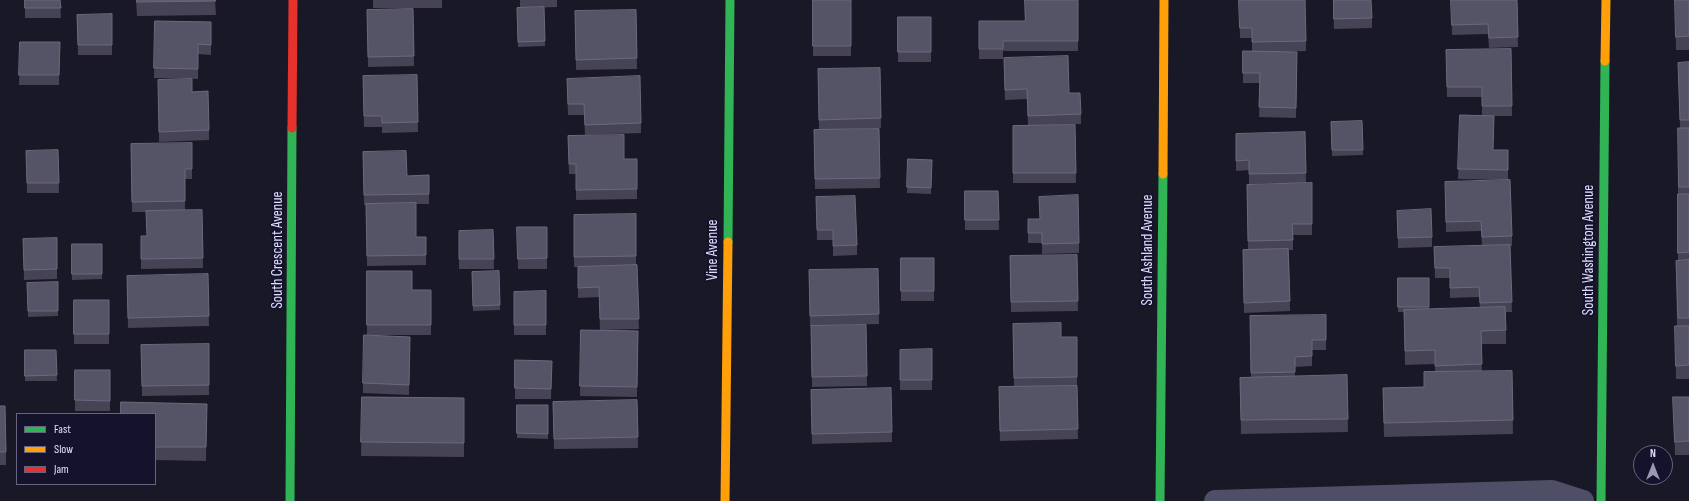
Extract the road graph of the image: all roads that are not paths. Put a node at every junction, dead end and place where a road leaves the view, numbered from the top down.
1 (293, 0) edge
2 (730, 0) edge
3 (1164, 0) edge
4 (1606, 0) edge
5 (290, 501) edge
6 (725, 501) edge
7 (1160, 501) edge
8 (1215, 501) edge
9 (1583, 501) edge
10 (1601, 501) edge

1 - 5 street, South Crescent Avenue
2 - 6 street, Vine Avenue
3 - 7 street, South Ashland Avenue
4 - 10 street, South Washington Avenue
8 - 9 street

